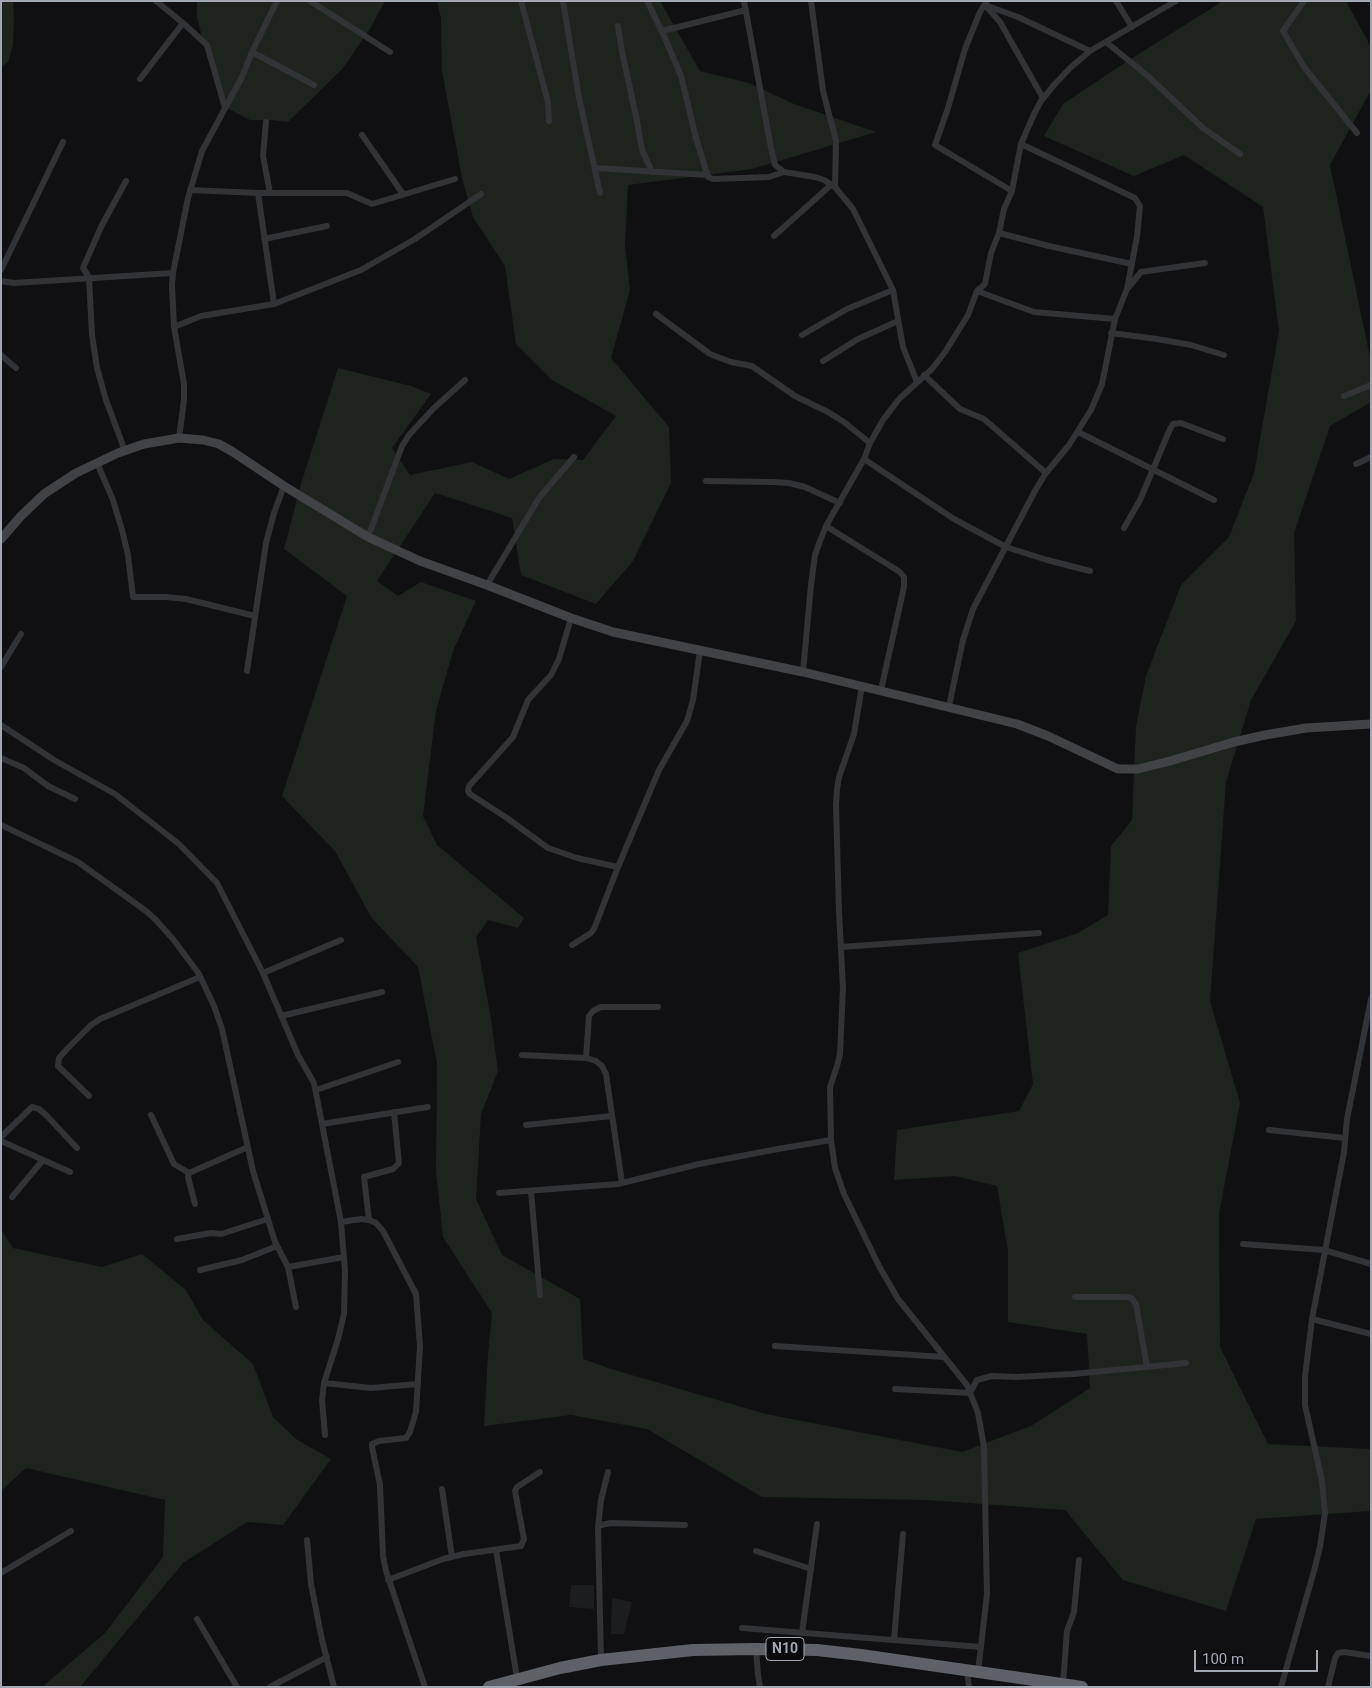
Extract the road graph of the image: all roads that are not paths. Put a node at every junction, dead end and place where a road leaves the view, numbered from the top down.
1 (156, 1) edge
2 (277, 1) edge
3 (310, 1) edge
4 (521, 1) edge
5 (563, 1) edge
6 (647, 1) edge
7 (744, 1) edge
8 (811, 1) edge
9 (1116, 1) edge
10 (1176, 1) edge
11 (1304, 1) edge
12 (986, 3) edge
13 (746, 10) junction
14 (183, 22) junction
15 (618, 26) dead end
16 (1132, 27) junction
17 (662, 31) junction
18 (1106, 42) junction
19 (1090, 51) junction
20 (252, 52) junction
21 (390, 52) dead end
22 (140, 79) dead end
23 (314, 85) dead end
24 (1043, 98) junction
25 (225, 108) junction
26 (549, 121) dead end
27 (266, 122) dead end
28 (1357, 133) dead end
29 (362, 135) dead end
30 (63, 142) dead end
31 (1021, 144) junction
32 (1240, 154) dead end
33 (596, 168) junction
34 (652, 172) junction
35 (784, 172) junction
36 (707, 175) junction
37 (454, 178) dead end
38 (126, 181) dead end
39 (833, 186) junction
40 (190, 190) junction
41 (1012, 191) junction
42 (258, 193) junction
43 (270, 193) junction
44 (600, 193) dead end
45 (403, 194) junction
46 (481, 194) dead end
47 (328, 226) dead end
48 (999, 233) junction
49 (774, 236) dead end
50 (264, 239) junction
51 (1204, 263) dead end
52 (1132, 264) junction
53 (1, 270) edge
54 (173, 273) junction
55 (89, 277) junction
56 (1, 282) edge
57 (1127, 289) junction
58 (893, 290) junction
59 (977, 291) junction
60 (274, 304) junction
61 (656, 314) dead end
62 (1115, 319) junction
63 (898, 321) junction
64 (174, 327) junction
65 (1111, 333) junction
66 (802, 335) dead end
67 (1, 355) edge
68 (1224, 355) dead end
69 (823, 361) dead end
70 (16, 368) dead end
71 (924, 376) junction
72 (465, 380) dead end
73 (917, 382) junction
74 (1371, 385) edge
75 (1344, 396) dead end
76 (1078, 432) junction
77 (179, 438) junction
78 (1223, 439) dead end
79 (870, 443) junction
80 (125, 451) junction
81 (574, 456) dead end
82 (1371, 458) edge
83 (864, 459) junction
84 (97, 463) junction
85 (1356, 464) dead end
86 (1153, 468) junction
87 (1046, 473) junction
88 (706, 481) dead end
89 (284, 486) junction
90 (1214, 500) dead end
91 (840, 503) junction
92 (826, 526) junction
93 (1124, 528) dead end
94 (368, 537) junction
95 (1, 539) edge
96 (1006, 547) junction
97 (1090, 571) dead end
98 (487, 585) junction
99 (255, 616) junction
100 (571, 618) junction
101 (21, 634) dead end
102 (700, 651) junction
103 (1, 667) edge
104 (247, 671) dead end
105 (803, 672) junction
106 (862, 686) junction
107 (881, 690) junction
108 (949, 706) junction
109 (1371, 724) edge
110 (1, 725) edge
111 (1, 758) edge
112 (74, 799) dead end
113 (1, 826) edge
114 (618, 867) junction
115 (1039, 933) dead end
116 (341, 940) dead end
117 (572, 945) dead end
118 (841, 947) junction
119 (263, 974) junction
120 (200, 977) junction
121 (382, 992) dead end
122 (1371, 999) edge
123 (658, 1007) dead end
124 (281, 1016) junction
125 (1363, 1038) junction
126 (1371, 1038) edge
127 (522, 1055) dead end
128 (586, 1058) junction
129 (398, 1062) dead end
130 (316, 1090) junction
131 (89, 1096) dead end
132 (428, 1107) dead end
133 (394, 1112) junction
134 (151, 1115) dead end
135 (612, 1116) junction
136 (322, 1124) junction
137 (526, 1124) dead end
138 (1269, 1130) dead end
139 (1, 1137) edge
140 (1345, 1138) junction
141 (831, 1140) junction
142 (1, 1141) edge
143 (248, 1147) junction
144 (77, 1148) dead end
145 (43, 1160) junction
146 (70, 1172) dead end
147 (189, 1173) junction
148 (622, 1183) junction
149 (531, 1191) junction
150 (500, 1193) dead end
151 (12, 1197) dead end
152 (195, 1204) dead end
153 (268, 1219) junction
154 (369, 1220) junction
155 (341, 1222) junction
156 (177, 1239) dead end
157 (1243, 1244) dead end
158 (277, 1246) junction
159 (1324, 1250) junction
160 (344, 1257) junction
161 (1371, 1264) edge
162 (288, 1267) junction
163 (200, 1270) dead end
164 (540, 1295) dead end
165 (1075, 1297) dead end
166 (296, 1307) dead end
167 (1312, 1319) junction
168 (1371, 1334) edge
169 (775, 1346) dead end
170 (944, 1358) junction
171 (1186, 1363) dead end
172 (1147, 1367) junction
173 (324, 1383) junction
174 (418, 1384) junction
175 (895, 1389) dead end
176 (970, 1393) junction
177 (325, 1436) dead end
178 (540, 1472) dead end
179 (608, 1472) dead end
180 (442, 1489) dead end
181 (817, 1524) dead end
182 (685, 1525) dead end
183 (598, 1527) junction
184 (71, 1531) dead end
185 (903, 1534) dead end
186 (307, 1540) dead end
187 (496, 1550) junction
188 (756, 1551) dead end
189 (452, 1557) junction
190 (1079, 1560) dead end
191 (811, 1569) junction
192 (1, 1573) edge
193 (388, 1580) junction
194 (198, 1619) dead end
195 (742, 1628) dead end
196 (802, 1633) junction
197 (894, 1640) junction
198 (981, 1647) junction
199 (756, 1649) junction
200 (1371, 1656) edge
201 (327, 1657) junction
202 (601, 1660) junction
203 (973, 1671) junction
204 (517, 1678) junction
205 (1063, 1684) junction
206 (237, 1687) edge
207 (270, 1687) edge
208 (334, 1687) edge
209 (425, 1687) edge
210 (489, 1687) edge
211 (760, 1687) edge
212 (968, 1687) edge
213 (1082, 1687) edge
214 (1281, 1687) edge
215 (1328, 1687) edge

1 - 14 street
2 - 20 street
3 - 21 street
4 - 26 street
5 - 33 street
6 - 17 street
7 - 13 street
8 - 39 street
9 - 16 street
10 - 16 street
11 - 28 street
12 - 19 street
12 - 24 street
12 - 41 street
13 - 17 street
13 - 35 street
14 - 22 street
14 - 25 street
15 - 34 street
16 - 18 street
17 - 36 street
18 - 19 street
18 - 32 street
19 - 24 street
20 - 23 street
20 - 25 street
24 - 31 street
25 - 40 street
27 - 43 street
29 - 45 street
30 - 53 street
31 - 41 street
31 - 52 street
33 - 34 street
33 - 44 street
34 - 36 street
35 - 36 street
35 - 39 street
37 - 45 street
38 - 55 street
39 - 49 street
39 - 58 street
40 - 42 street
40 - 54 street
41 - 48 street
42 - 43 street
42 - 50 street
43 - 45 street
46 - 60 street
47 - 50 street
48 - 52 street
48 - 59 street
50 - 60 street
51 - 57 street
52 - 57 street
54 - 55 street
54 - 64 street
55 - 56 street
55 - 80 street
57 - 62 street
58 - 63 street
58 - 66 street
59 - 62 street
59 - 71 street
60 - 64 street
61 - 79 street
62 - 65 street
63 - 69 street
63 - 73 street
64 - 77 street
65 - 68 street
65 - 76 street
67 - 70 street
71 - 73 street
71 - 87 street
72 - 94 street
73 - 79 street
74 - 75 street
76 - 86 street
76 - 87 street
77 - 80 street
77 - 89 street
78 - 86 street
79 - 83 street
80 - 84 street
81 - 98 street
82 - 85 street
83 - 91 street
83 - 96 street
84 - 95 street
84 - 99 street
86 - 90 street
86 - 93 street
87 - 96 street
88 - 91 street
89 - 94 street
89 - 99 street
91 - 92 street
92 - 105 street
92 - 107 street
94 - 98 street
96 - 97 street
96 - 108 street
98 - 100 street
99 - 104 street
100 - 102 street
100 - 114 street
101 - 103 street
102 - 105 street
102 - 114 street
105 - 106 street
106 - 107 street
106 - 118 street
107 - 108 street
108 - 109 street
110 - 119 street
111 - 112 street
113 - 120 street
114 - 117 street
115 - 118 street
116 - 119 street
118 - 141 street
119 - 124 street
120 - 131 street
120 - 143 street
121 - 124 street
122 - 125 street
123 - 128 street
124 - 130 street
125 - 126 street
125 - 140 street
127 - 128 street
128 - 135 street
129 - 130 street
130 - 136 street
132 - 133 street
133 - 136 street
133 - 154 street
134 - 147 street
135 - 137 street
135 - 148 street
136 - 155 street
138 - 140 street
139 - 144 street
140 - 159 street
141 - 148 street
141 - 170 street
142 - 145 street
143 - 147 street
143 - 153 street
145 - 146 street
145 - 151 street
147 - 152 street
148 - 149 street
149 - 150 street
149 - 164 street
153 - 156 street
153 - 158 street
154 - 155 street
154 - 174 street
155 - 160 street
157 - 159 street
158 - 162 street
158 - 163 street
159 - 161 street
159 - 167 street
160 - 162 street
160 - 173 street
162 - 166 street
165 - 172 street
167 - 168 street
167 - 214 street
169 - 170 street
170 - 176 street
171 - 172 street
172 - 176 street
173 - 174 street
173 - 177 street
174 - 193 street
175 - 176 street
176 - 198 street
178 - 187 street
179 - 183 street
180 - 189 street
181 - 191 street
182 - 183 street
183 - 202 street
184 - 192 street
185 - 197 street
186 - 201 street
187 - 189 street
187 - 204 street
188 - 191 street
189 - 193 street
190 - 205 street
191 - 196 street
193 - 209 street
194 - 206 street
195 - 196 street
196 - 197 street
197 - 198 street
198 - 203 street
199 - 202 highway, N10
199 - 203 highway, N10
199 - 211 street
200 - 215 street
201 - 207 street
201 - 208 street
202 - 204 highway, N10
203 - 205 highway, N10
203 - 212 street
204 - 210 highway, N10
205 - 213 highway, N10

